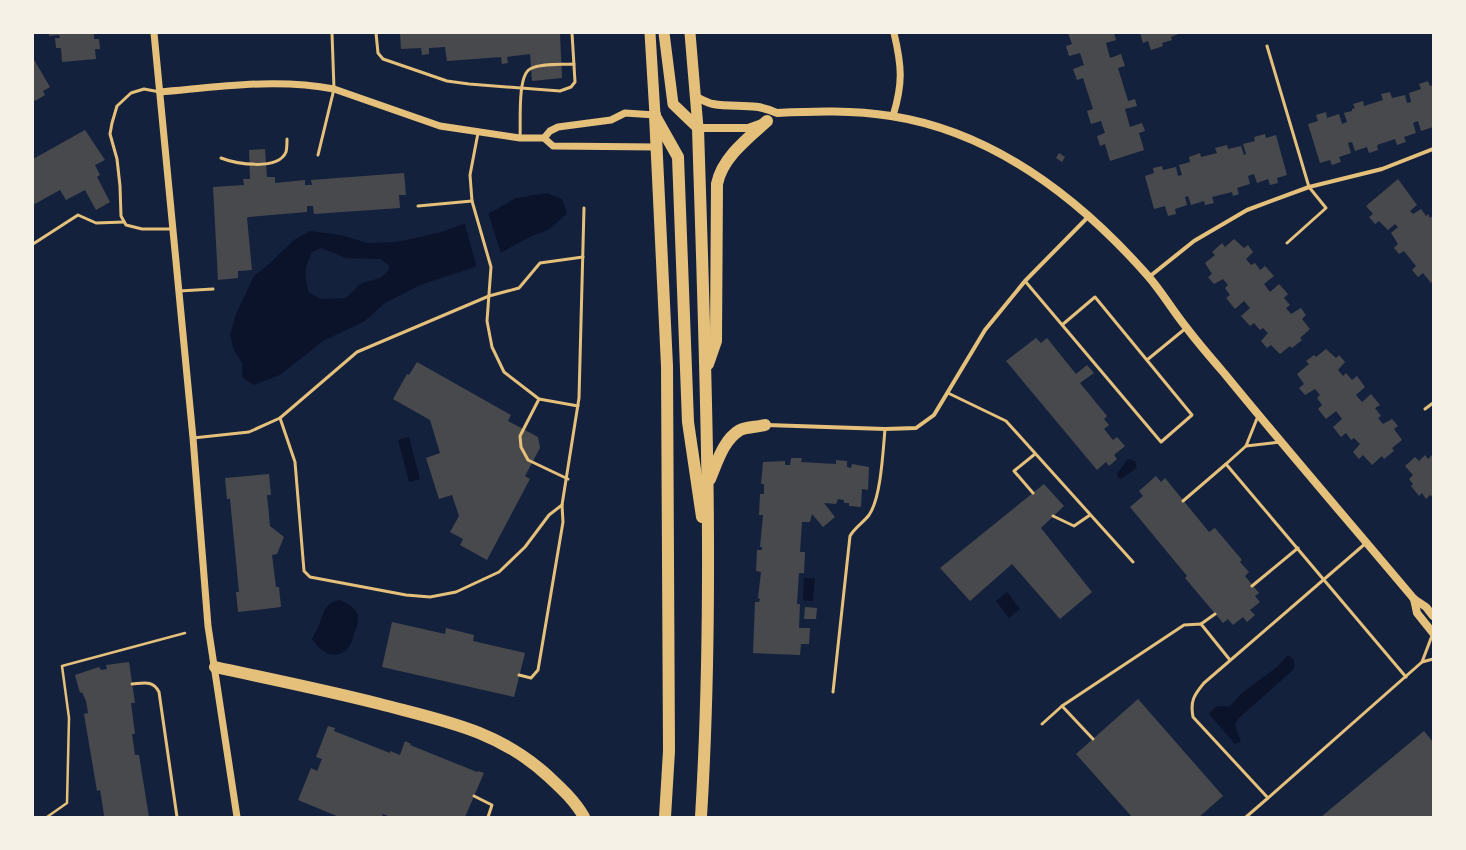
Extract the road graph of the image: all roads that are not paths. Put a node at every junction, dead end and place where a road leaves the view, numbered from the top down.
1 (154, 33) edge
2 (332, 33) edge
3 (376, 33) edge
4 (572, 33) edge
5 (650, 33) edge
6 (664, 33) edge
7 (690, 33) edge
8 (894, 33) edge
9 (1267, 46) dead end
10 (574, 64) junction
11 (334, 89) junction
12 (521, 89) junction
13 (160, 92) junction
14 (696, 97) junction
15 (777, 113) junction
16 (655, 115) junction
17 (893, 116) junction
18 (767, 121) junction
19 (698, 128) junction
20 (478, 133) junction
21 (520, 138) junction
22 (544, 138) junction
23 (287, 139) dead end
24 (656, 147) junction
25 (1433, 149) edge
26 (318, 155) dead end
27 (221, 158) dead end
28 (1309, 187) junction
29 (472, 200) junction
30 (418, 206) dead end
31 (584, 208) dead end
32 (1089, 216) junction
33 (124, 222) junction
34 (173, 229) junction
35 (1287, 243) dead end
36 (33, 244) edge
37 (583, 256) junction
38 (1148, 277) junction
39 (1025, 281) junction
40 (213, 289) dead end
41 (179, 291) junction
42 (489, 296) junction
43 (1062, 324) junction
44 (1186, 328) junction
45 (1147, 360) junction
46 (706, 371) junction
47 (948, 393) junction
48 (539, 399) junction
49 (1433, 403) edge
50 (578, 406) junction
51 (1425, 409) dead end
52 (1258, 414) junction
53 (280, 418) junction
54 (765, 425) joint
55 (885, 429) junction
56 (193, 438) junction
57 (1282, 442) junction
58 (1246, 446) junction
59 (1035, 454) junction
60 (1226, 464) junction
61 (568, 479) junction
62 (709, 482) junction
63 (1033, 493) dead end
64 (1183, 501) dead end
65 (562, 505) junction
66 (1090, 515) junction
67 (1054, 516) dead end
68 (1366, 542) junction
69 (1298, 548) junction
70 (708, 555) junction
71 (1132, 562) dead end
72 (1324, 579) junction
73 (1252, 586) dead end
74 (1414, 599) junction
75 (1215, 614) dead end
76 (1433, 616) edge
77 (1200, 624) junction
78 (1433, 633) edge
79 (1433, 659) edge
80 (1230, 660) junction
81 (1422, 662) junction
82 (215, 667) junction
83 (520, 675) dead end
84 (1406, 677) junction
85 (132, 684) dead end
86 (833, 692) dead end
87 (1062, 706) junction
88 (1042, 724) dead end
89 (1093, 740) dead end
90 (474, 796) dead end
91 (1268, 798) junction
92 (177, 817) edge
93 (237, 817) edge
94 (488, 817) edge
95 (584, 817) edge
96 (665, 817) edge
97 (702, 817) edge
98 (1246, 817) edge

1 - 13 street
2 - 11 lane
3 - 12 lane
4 - 10 lane
5 - 16 highway
6 - 19 highway
7 - 14 highway
8 - 17 street
9 - 28 lane
10 - 12 lane
10 - 12 lane
11 - 13 street
11 - 20 street
11 - 26 lane
12 - 21 lane
13 - 33 lane
13 - 34 street
14 - 15 main road
14 - 19 highway
15 - 17 main road
15 - 18 main road
16 - 22 street
16 - 24 highway
16 - 70 highway
17 - 32 main road
18 - 19 main road
18 - 46 highway
19 - 46 highway
20 - 21 street
20 - 29 lane
21 - 22 street
22 - 24 street
23 - 27 lane
24 - 96 highway
25 - 28 street
28 - 35 lane
28 - 38 street
29 - 30 lane
29 - 42 lane
31 - 37 lane
32 - 38 main road
32 - 39 street
33 - 34 lane
33 - 36 lane
34 - 41 street
37 - 42 lane
37 - 50 lane
38 - 44 main road
39 - 43 lane
39 - 47 street
40 - 41 lane
41 - 56 street
42 - 48 lane
42 - 53 lane
43 - 45 lane
43 - 45 lane
44 - 45 lane
44 - 52 main road
46 - 62 highway
47 - 55 street
47 - 59 lane
48 - 50 lane
48 - 61 lane
49 - 51 lane
50 - 61 lane
52 - 57 main road
52 - 58 lane
53 - 56 lane
53 - 65 lane
54 - 55 street
54 - 62 highway
55 - 86 lane
56 - 82 street
57 - 58 lane
57 - 68 main road
58 - 60 lane
59 - 63 lane
59 - 66 lane
60 - 64 lane
60 - 69 lane
61 - 65 lane
62 - 70 highway
65 - 83 lane
66 - 67 lane
66 - 71 lane
68 - 72 lane
68 - 74 main road
69 - 72 lane
69 - 73 lane
70 - 97 highway
72 - 80 lane
72 - 84 lane
74 - 76 main road
74 - 78 main road
75 - 77 lane
77 - 80 lane
77 - 87 lane
78 - 81 lane
79 - 81 lane
80 - 91 lane
81 - 84 lane
82 - 93 street
82 - 95 highway
84 - 91 lane
85 - 92 lane
87 - 88 lane
87 - 89 lane
90 - 94 lane
91 - 98 lane

